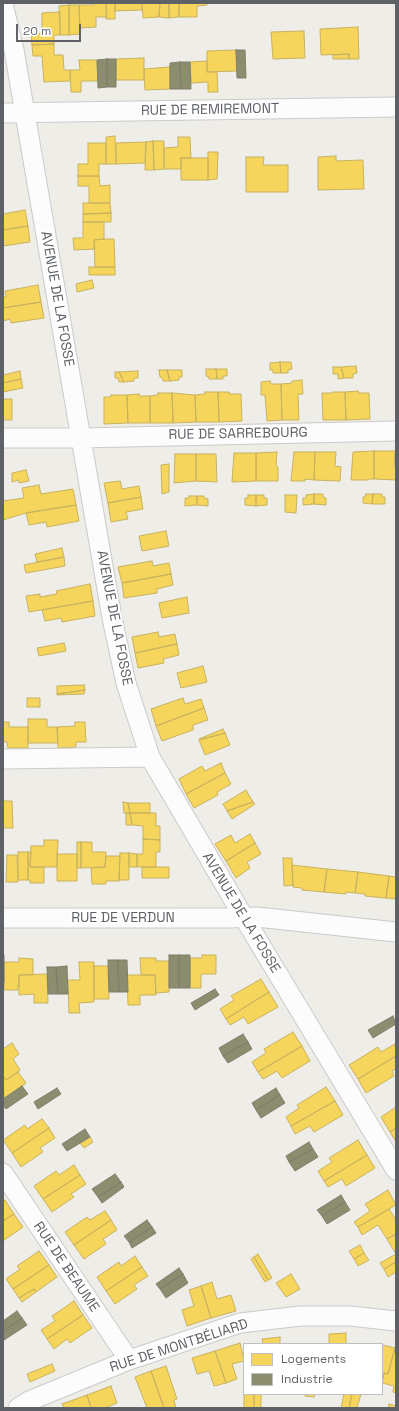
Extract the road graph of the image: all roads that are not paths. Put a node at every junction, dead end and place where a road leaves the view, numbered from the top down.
1 (3, 4) edge
2 (396, 107) edge
3 (24, 112) junction
4 (3, 113) edge
5 (396, 431) edge
6 (3, 438) edge
7 (81, 438) junction
8 (150, 757) junction
9 (3, 759) edge
10 (243, 916) junction
11 (3, 918) edge
12 (396, 932) edge
13 (396, 1170) edge
14 (3, 1173) edge
15 (396, 1321) edge
16 (129, 1360) junction
17 (18, 1408) edge

1 - 3 street, AVENUE DE LA FOSSE
2 - 3 street, RUE DE REMIREMONT
3 - 4 street, RUE DE REMIREMONT
3 - 7 street, AVENUE DE LA FOSSE
5 - 7 street, RUE DE SARREBOURG
6 - 7 street, RUE DE SARREBOURG
7 - 8 street, AVENUE DE LA FOSSE
8 - 9 street
8 - 10 street, AVENUE DE LA FOSSE
10 - 11 street, RUE DE VERDUN
10 - 12 street, RUE DE VERDUN
10 - 13 street, AVENUE DE LA FOSSE
14 - 16 street, RUE DE BEAUME
15 - 16 street, RUE DE MONTBÉLIARD
16 - 17 street, RUE DE MONTBÉLIARD

